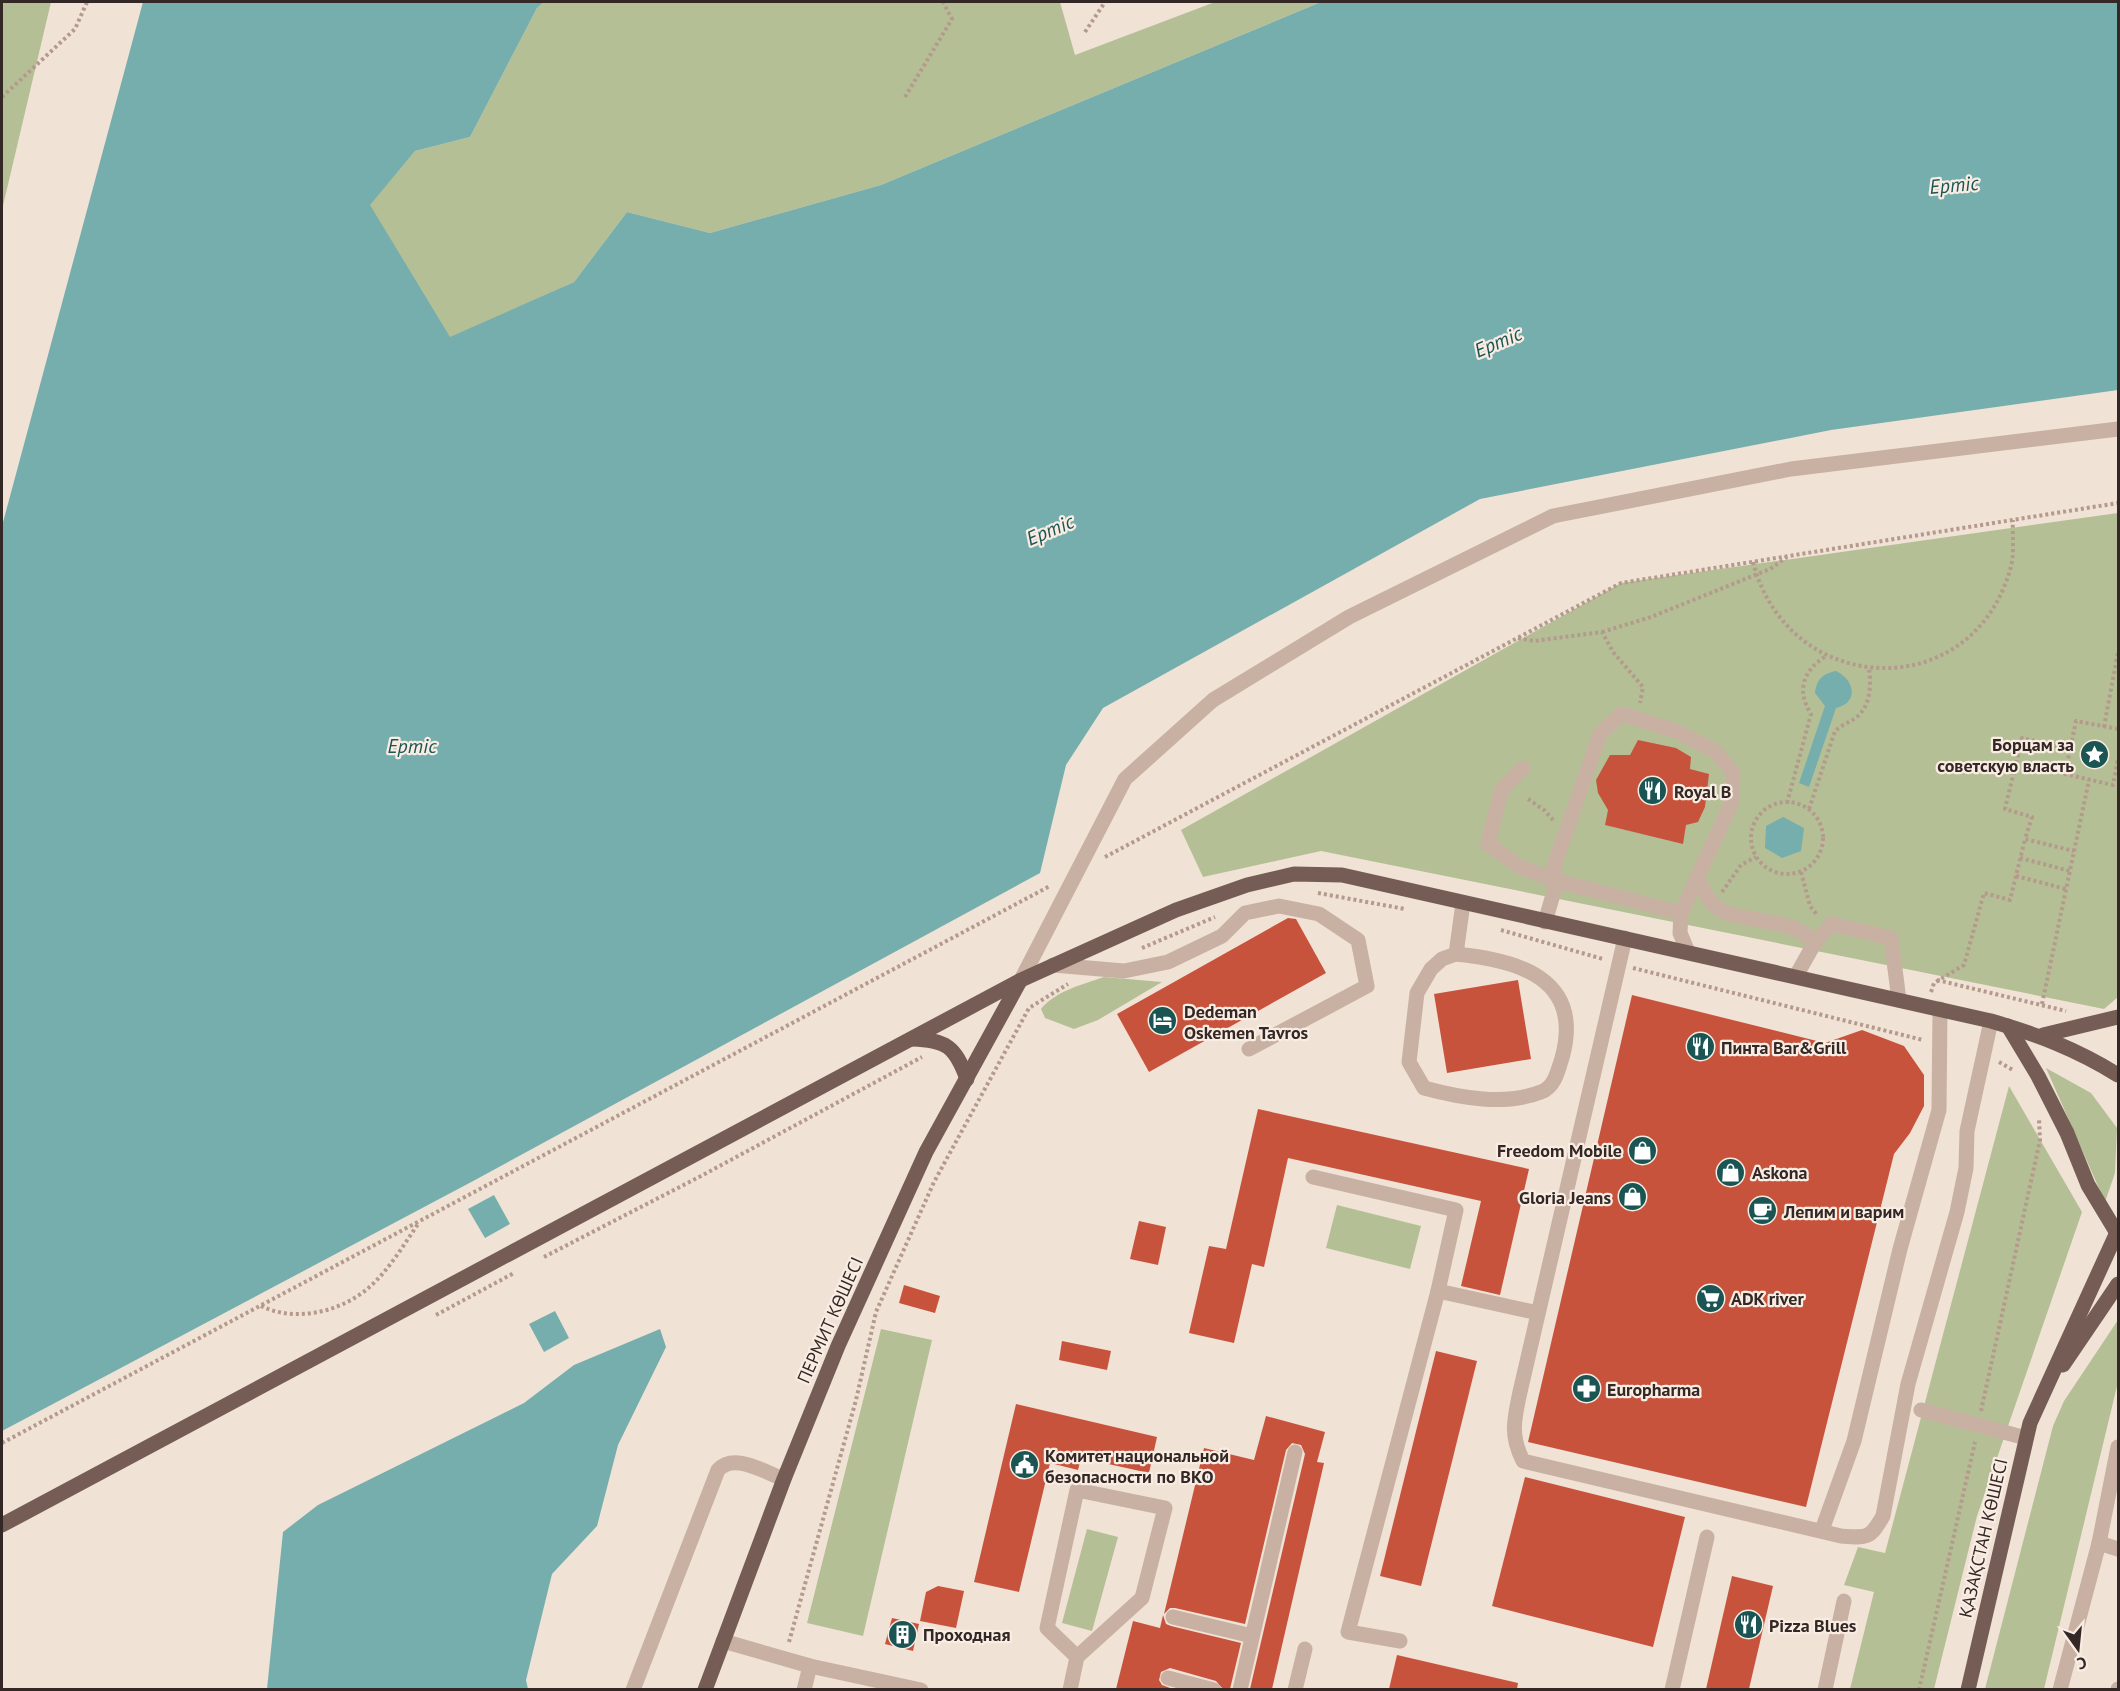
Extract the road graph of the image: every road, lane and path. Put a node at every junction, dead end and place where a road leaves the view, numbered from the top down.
1 (87, 2) edge
2 (943, 2) edge
3 (1105, 2) edge
4 (1085, 32) dead end
5 (2, 97) edge
6 (905, 97) dead end
7 (2118, 429) edge
8 (2013, 520) dead end
9 (1788, 556) dead end
10 (1753, 562) dead end
11 (1756, 574) junction
12 (1602, 632) junction
13 (1516, 638) dead end
14 (2118, 651) edge
15 (1827, 655) junction
16 (1869, 668) junction
17 (1637, 719) junction
18 (2104, 727) junction
19 (2118, 729) edge
20 (2070, 749) junction
21 (2118, 759) edge
22 (1522, 768) dead end
23 (2089, 780) junction
24 (1528, 799) dead end
25 (1787, 802) junction
26 (1809, 809) junction
27 (1567, 830) junction
28 (2025, 839) junction
29 (2074, 851) junction
30 (1756, 857) junction
31 (2020, 858) junction
32 (2070, 871) junction
33 (1801, 872) junction
34 (2016, 876) junction
35 (1698, 879) junction
36 (1557, 881) junction
37 (2066, 889) junction
38 (1308, 895) dead end
39 (1463, 903) junction
40 (1714, 903) junction
41 (1417, 911) dead end
42 (1681, 913) junction
43 (1216, 916) dead end
44 (1822, 921) dead end
45 (1545, 922) junction
46 (1495, 929) dead end
47 (1625, 938) junction
48 (1814, 944) junction
49 (1132, 952) dead end
50 (1688, 952) junction
51 (1456, 954) junction
52 (1621, 964) junction
53 (1053, 965) junction
54 (1098, 969) junction
55 (1796, 976) junction
56 (1021, 980) junction
57 (1937, 980) junction
58 (1899, 1000) junction
59 (1934, 1008) junction
60 (2118, 1017) edge
61 (1991, 1021) junction
62 (2008, 1026) junction
63 (2043, 1035) junction
64 (909, 1039) junction
65 (1919, 1039) junction
66 (1940, 1044) junction
67 (1249, 1049) dead end
68 (1984, 1054) junction
69 (924, 1055) dead end
70 (2014, 1071) dead end
71 (2118, 1074) edge
72 (967, 1079) junction
73 (986, 1085) junction
74 (2039, 1117) dead end
75 (1313, 1177) dead end
76 (418, 1223) dead end
77 (2118, 1232) edge
78 (543, 1257) dead end
79 (522, 1268) dead end
80 (2118, 1284) edge
81 (1438, 1291) junction
82 (260, 1306) dead end
83 (1538, 1313) junction
84 (435, 1315) dead end
85 (2041, 1397) junction
86 (1921, 1410) dead end
87 (1977, 1425) junction
88 (2026, 1438) junction
89 (2118, 1447) edge
90 (1295, 1452) dead end
91 (784, 1479) junction
92 (2, 1525) edge
93 (1822, 1530) junction
94 (1707, 1537) dead end
95 (2098, 1543) junction
96 (2118, 1549) edge
97 (1844, 1601) dead end
98 (1173, 1617) dead end
99 (1252, 1636) junction
100 (723, 1641) junction
101 (1401, 1641) dead end
102 (787, 1647) dead end
103 (1305, 1649) dead end
104 (1077, 1657) junction
105 (810, 1666) junction
106 (1168, 1678) dead end
107 (633, 1689) edge
108 (705, 1689) edge
109 (804, 1689) edge
110 (921, 1689) edge
111 (1070, 1689) edge
112 (1214, 1689) edge
113 (1240, 1689) edge
114 (1295, 1689) edge
115 (1672, 1689) edge
116 (1825, 1689) edge
117 (1919, 1689) edge
118 (1968, 1689) edge
119 (2060, 1689) edge

1 - 5 path
2 - 6 path
3 - 4 path
7 - 56 street
8 - 16 path
9 - 11 path
10 - 11 path
11 - 12 path
11 - 15 path
12 - 13 path
12 - 17 path
14 - 18 path
15 - 16 path
15 - 25 path
16 - 26 path
17 - 27 street
17 - 35 street
18 - 19 path
18 - 20 path
20 - 23 path
20 - 28 path
21 - 23 path
22 - 36 street
23 - 29 path
24 - 27 path
25 - 26 path
25 - 30 path
26 - 33 path
27 - 36 street
28 - 29 path
28 - 31 path
29 - 32 path
30 - 33 path
30 - 40 path
31 - 32 path
31 - 34 path
32 - 37 path
33 - 44 path
34 - 37 path
34 - 57 path
35 - 40 street
35 - 42 street
36 - 42 street
36 - 45 street
37 - 57 path
38 - 41 path
39 - 45 main road
39 - 51 street
39 - 53 main road
40 - 48 street
42 - 50 street
43 - 49 path
45 - 47 main road
46 - 52 path
47 - 50 main road
47 - 52 street
48 - 55 street
48 - 58 street
50 - 55 main road
51 - 51 street
52 - 65 path
52 - 83 street
53 - 54 street
53 - 56 main road
54 - 67 street
54 - 73 path
55 - 58 main road
56 - 64 main road
56 - 72 main road, ПЕРМИТ КӨШЕСІ
57 - 59 path
58 - 59 main road
59 - 61 main road
59 - 65 path
59 - 66 street
60 - 63 main road
61 - 62 main road
61 - 68 street
62 - 63 main road
62 - 77 main road
63 - 71 main road
64 - 72 main road
64 - 92 main road
65 - 66 path
66 - 93 street
68 - 70 path
68 - 93 street
69 - 78 path
72 - 73 path
72 - 91 main road, ПЕРМИТ КӨШЕСІ
73 - 102 path
74 - 87 path
75 - 81 street
76 - 82 path
77 - 85 main road, ҚАЗАҚСТАН КӨШЕСІ
79 - 84 path
80 - 85 main road, ҚАЗАҚСТАН КӨШЕСІ
81 - 83 street
81 - 101 street
83 - 93 street
85 - 88 main road, ҚАЗАҚСТАН КӨШЕСІ
86 - 87 street
87 - 88 street
87 - 117 path
88 - 118 main road, ҚАЗАҚСТАН КӨШЕСІ
89 - 95 street
90 - 99 street
91 - 100 main road, ПЕРМИТ КӨШЕСІ
91 - 107 street
94 - 115 street
95 - 96 street
95 - 119 street
97 - 116 street
98 - 99 street
99 - 113 street
100 - 105 street
100 - 108 main road, ПЕРМИТ КӨШЕСІ
103 - 114 street
104 - 104 street
104 - 111 street
105 - 109 street
105 - 110 street
106 - 112 street

